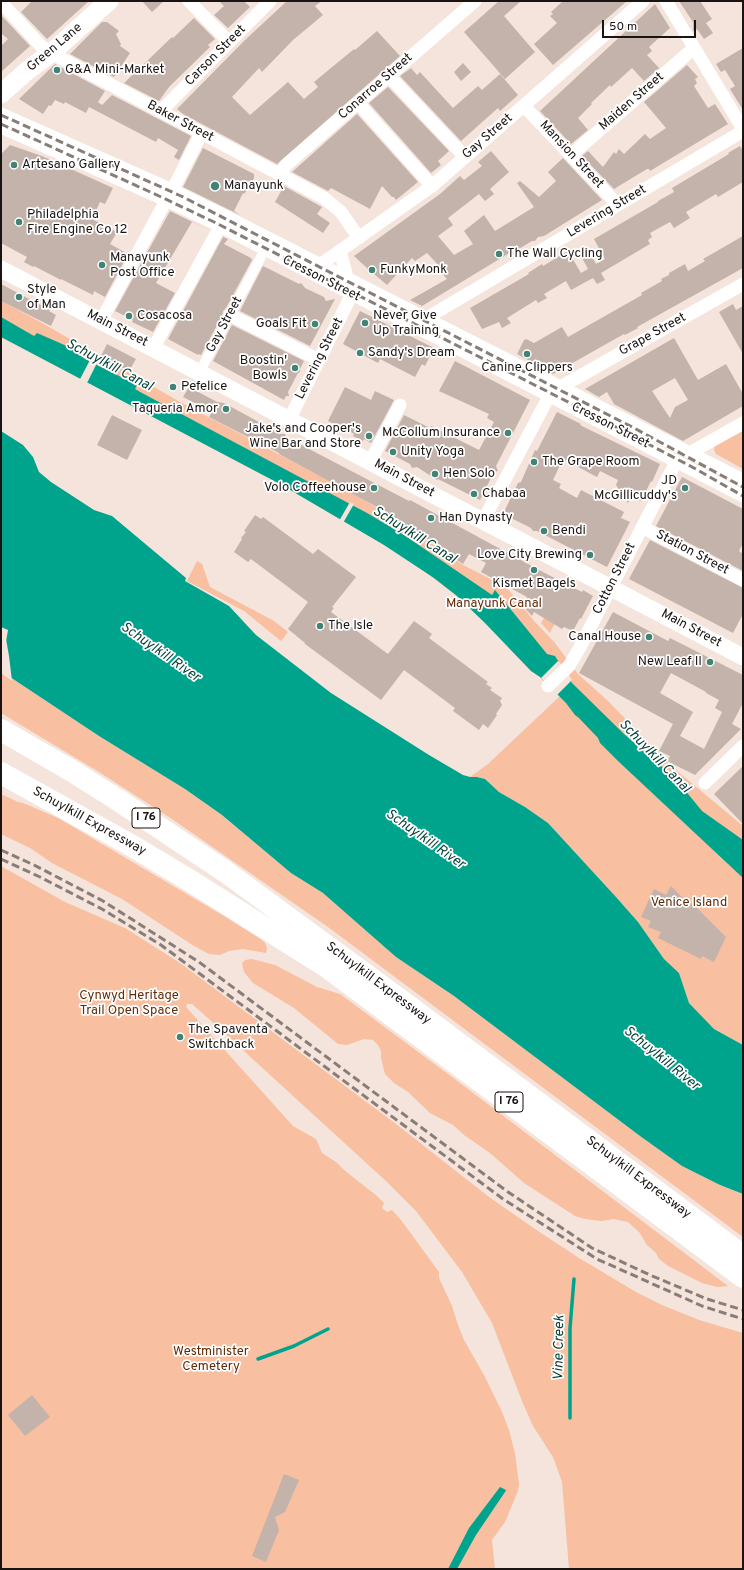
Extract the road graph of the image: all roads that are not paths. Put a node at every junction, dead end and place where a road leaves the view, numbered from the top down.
1 (109, 1) edge
2 (189, 1) edge
3 (270, 1) edge
4 (475, 1) edge
5 (643, 1) edge
6 (666, 1) edge
7 (1, 2) edge
8 (229, 42) junction
9 (694, 48) junction
10 (51, 53) junction
11 (389, 76) junction
12 (1, 94) edge
13 (358, 102) junction
14 (524, 106) junction
15 (161, 112) junction
16 (1, 114) edge
17 (1, 127) edge
18 (743, 130) edge
19 (202, 134) junction
20 (571, 155) junction
21 (465, 157) junction
22 (280, 174) junction
23 (176, 183) dead end
24 (432, 186) junction
25 (618, 205) junction
26 (163, 206) dead end
27 (216, 234) dead end
28 (359, 238) junction
29 (340, 251) junction
30 (261, 257) dead end
31 (324, 262) dead end
32 (1, 269) edge
33 (346, 273) dead end
34 (743, 284) edge
35 (350, 298) dead end
36 (230, 315) junction
37 (430, 316) dead end
38 (101, 322) junction
39 (153, 348) junction
40 (319, 360) junction
41 (199, 373) junction
42 (564, 385) dead end
43 (546, 402) dead end
44 (400, 405) dead end
45 (289, 420) junction
46 (743, 423) edge
47 (695, 450) dead end
48 (370, 462) junction
49 (674, 466) dead end
50 (743, 480) edge
51 (743, 496) edge
52 (483, 521) junction
53 (642, 526) junction
54 (743, 580) edge
55 (610, 588) junction
56 (741, 652) edge
57 (548, 686) dead end
58 (1, 730) edge
59 (743, 746) edge
60 (1, 773) edge
61 (705, 783) dead end
62 (743, 1256) edge
63 (743, 1278) edge

1 - 10 main road, Green Lane
2 - 8 street
3 - 8 street, Carson Street
4 - 11 street, Conarroe Street
5 - 14 street, Gay Street
6 - 9 street
7 - 10 street, Baker Street
8 - 15 street, Carson Street
9 - 18 street
9 - 20 street, Maiden Street
10 - 12 main road, Green Lane
10 - 15 street, Baker Street
11 - 13 street, Conarroe Street
11 - 21 street
13 - 22 street, Conarroe Street
13 - 24 street
14 - 20 street, Mansion Street
14 - 21 street, Gay Street
15 - 19 street, Baker Street
16 - 50 street, Cresson Street
17 - 51 street, Cresson Street
18 - 25 street, Levering Street
19 - 22 street, Baker Street
19 - 23 street
20 - 25 street, Mansion Street
21 - 24 street, Gay Street
22 - 28 street, Baker Street
24 - 28 street, Gay Street
25 - 37 street, Levering Street
26 - 38 street
27 - 39 street
28 - 29 street, Gay Street
29 - 31 street, Gay Street
29 - 33 street
30 - 36 street, Gay Street
32 - 38 street, Main Street
34 - 42 street, Grape Street
35 - 40 street, Levering Street
36 - 40 street
36 - 41 street, Gay Street
38 - 39 street, Main Street
39 - 41 street, Main Street
40 - 45 street, Levering Street
41 - 45 street, Main Street
43 - 52 street
44 - 48 street
45 - 48 street, Main Street
46 - 47 street
48 - 52 street, Main Street
49 - 53 street, Cotton Street
52 - 55 street, Main Street
53 - 54 street, Station Street
53 - 55 street, Cotton Street
55 - 56 street, Main Street
55 - 57 street, Cotton Street
58 - 62 highway, Schuylkill Expressway / I 76
59 - 61 street
60 - 63 highway, Schuylkill Expressway / I 76

